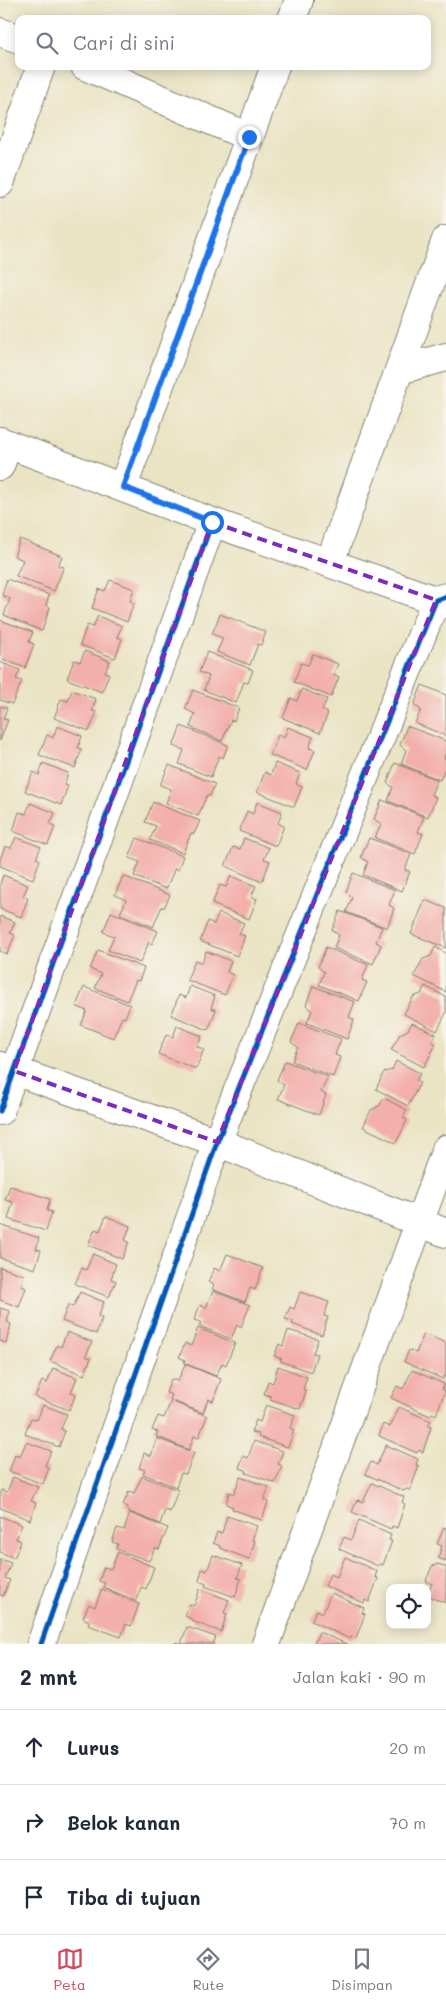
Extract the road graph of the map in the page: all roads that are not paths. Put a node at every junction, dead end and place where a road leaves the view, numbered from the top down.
1 (299, 0) edge
2 (293, 15) edge
3 (0, 32) edge
4 (15, 38) edge
5 (40, 70) edge
6 (93, 70) edge
7 (274, 70) edge
8 (249, 137) junction
9 (0, 183) edge
10 (446, 240) edge
11 (446, 357) edge
12 (399, 370) junction
13 (2, 450) edge
14 (123, 487) junction
15 (212, 522) junction
16 (330, 562) junction
17 (443, 600) edge
18 (7, 1069) edge
19 (0, 1111) edge
20 (217, 1142) junction
21 (446, 1149) edge
22 (420, 1223) junction
23 (446, 1233) edge
24 (41, 1644) edge
25 (266, 1644) edge

1 - 2 street
3 - 4 street
5 - 9 street
6 - 8 street
7 - 8 street
8 - 14 street
10 - 12 street
11 - 12 street
12 - 16 street
13 - 14 street
14 - 15 street
15 - 16 street
15 - 18 street
16 - 17 street
17 - 20 street
18 - 19 street
18 - 20 street
20 - 22 street
20 - 24 street
21 - 22 street
22 - 23 street
22 - 25 street

